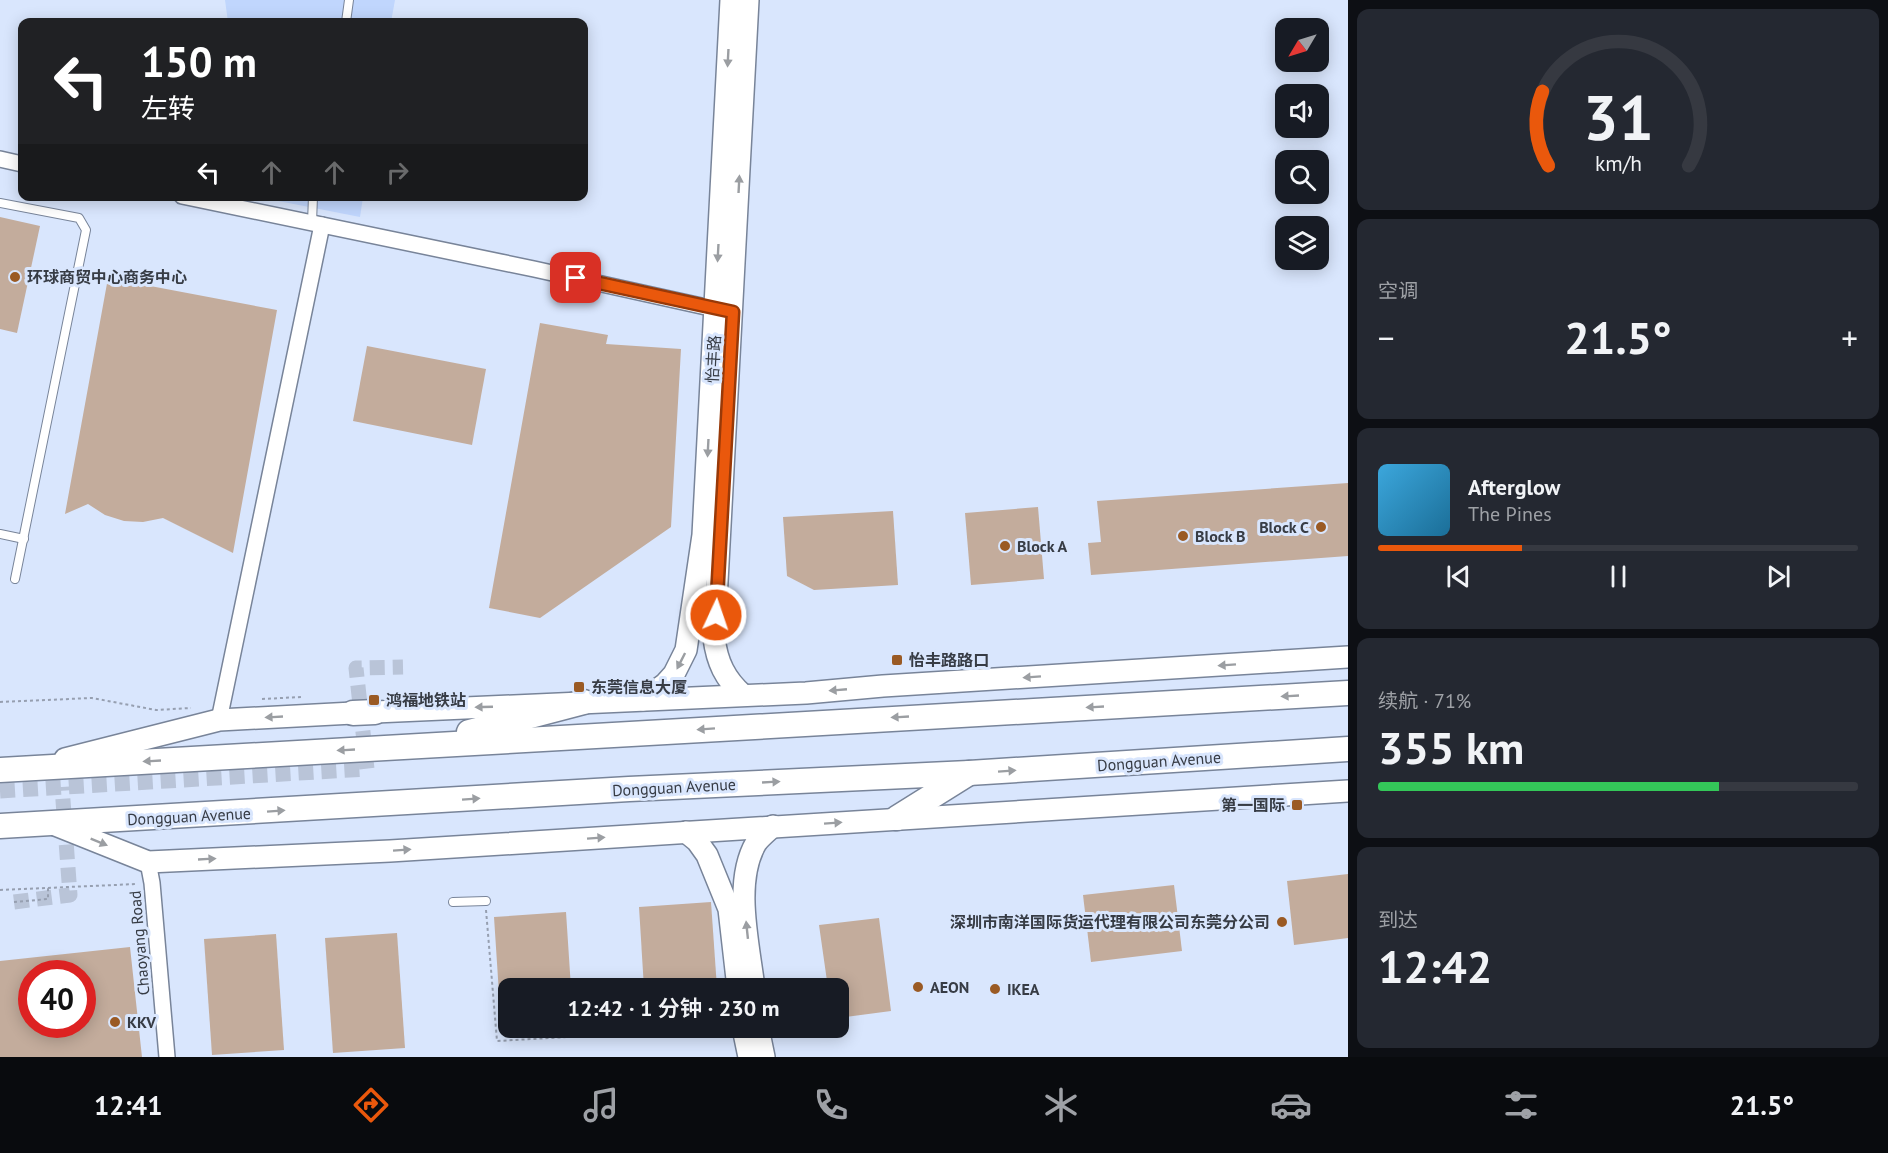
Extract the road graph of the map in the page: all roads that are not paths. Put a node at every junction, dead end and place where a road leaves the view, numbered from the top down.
1 (349, 0) edge
2 (731, 0) edge
3 (748, 0) edge
4 (347, 18) edge
5 (0, 159) edge
6 (18, 163) edge
7 (206, 201) edge
8 (314, 201) edge
9 (0, 203) edge
10 (317, 224) junction
11 (724, 311) junction
12 (0, 534) edge
13 (24, 539) junction
14 (15, 579) dead end
15 (1348, 657) edge
16 (1348, 693) edge
17 (743, 695) junction
18 (643, 700) junction
19 (584, 702) junction
20 (219, 720) junction
21 (405, 747) junction
22 (1348, 749) edge
23 (31, 768) junction
24 (0, 770) edge
25 (969, 773) junction
26 (1348, 791) edge
27 (897, 818) junction
28 (50, 823) junction
29 (0, 826) edge
30 (773, 826) junction
31 (686, 832) junction
32 (148, 862) junction
33 (486, 901) road end
34 (453, 902) dead end
35 (737, 978) edge
36 (753, 978) edge
37 (745, 1038) edge
38 (760, 1038) edge
39 (167, 1057) edge
40 (749, 1057) edge
41 (764, 1057) edge

1 - 4 lane
2 -> 11 main road, 怡丰路
11 -> 3 main road, 怡丰路
5 - 6 street
7 - 10 street
8 - 10 lane
9 - 13 lane
10 - 11 street
10 - 20 street
11 - 17 main road, 怡丰路
11 -> 18 main road, 怡丰路
12 - 13 lane
13 - 14 lane
15 -> 17 main road
16 -> 21 main road
17 - 18 main road
18 - 19 main road
19 -> 20 main road
19 - 21 main road
20 - 23 main road
21 -> 23 main road
25 -> 22 main road, Dongguan Avenue
23 - 24 main road
25 - 27 main road
28 -> 25 main road, Dongguan Avenue
26 - 27 main road
30 -> 27 main road
28 - 29 main road, Dongguan Avenue
28 -> 32 main road
30 - 31 main road
36 -> 30 main road
32 -> 31 main road
31 - 35 main road
32 - 39 street, Chaoyang Road
33 - 34 lane
37 - 40 main road
38 - 41 main road

